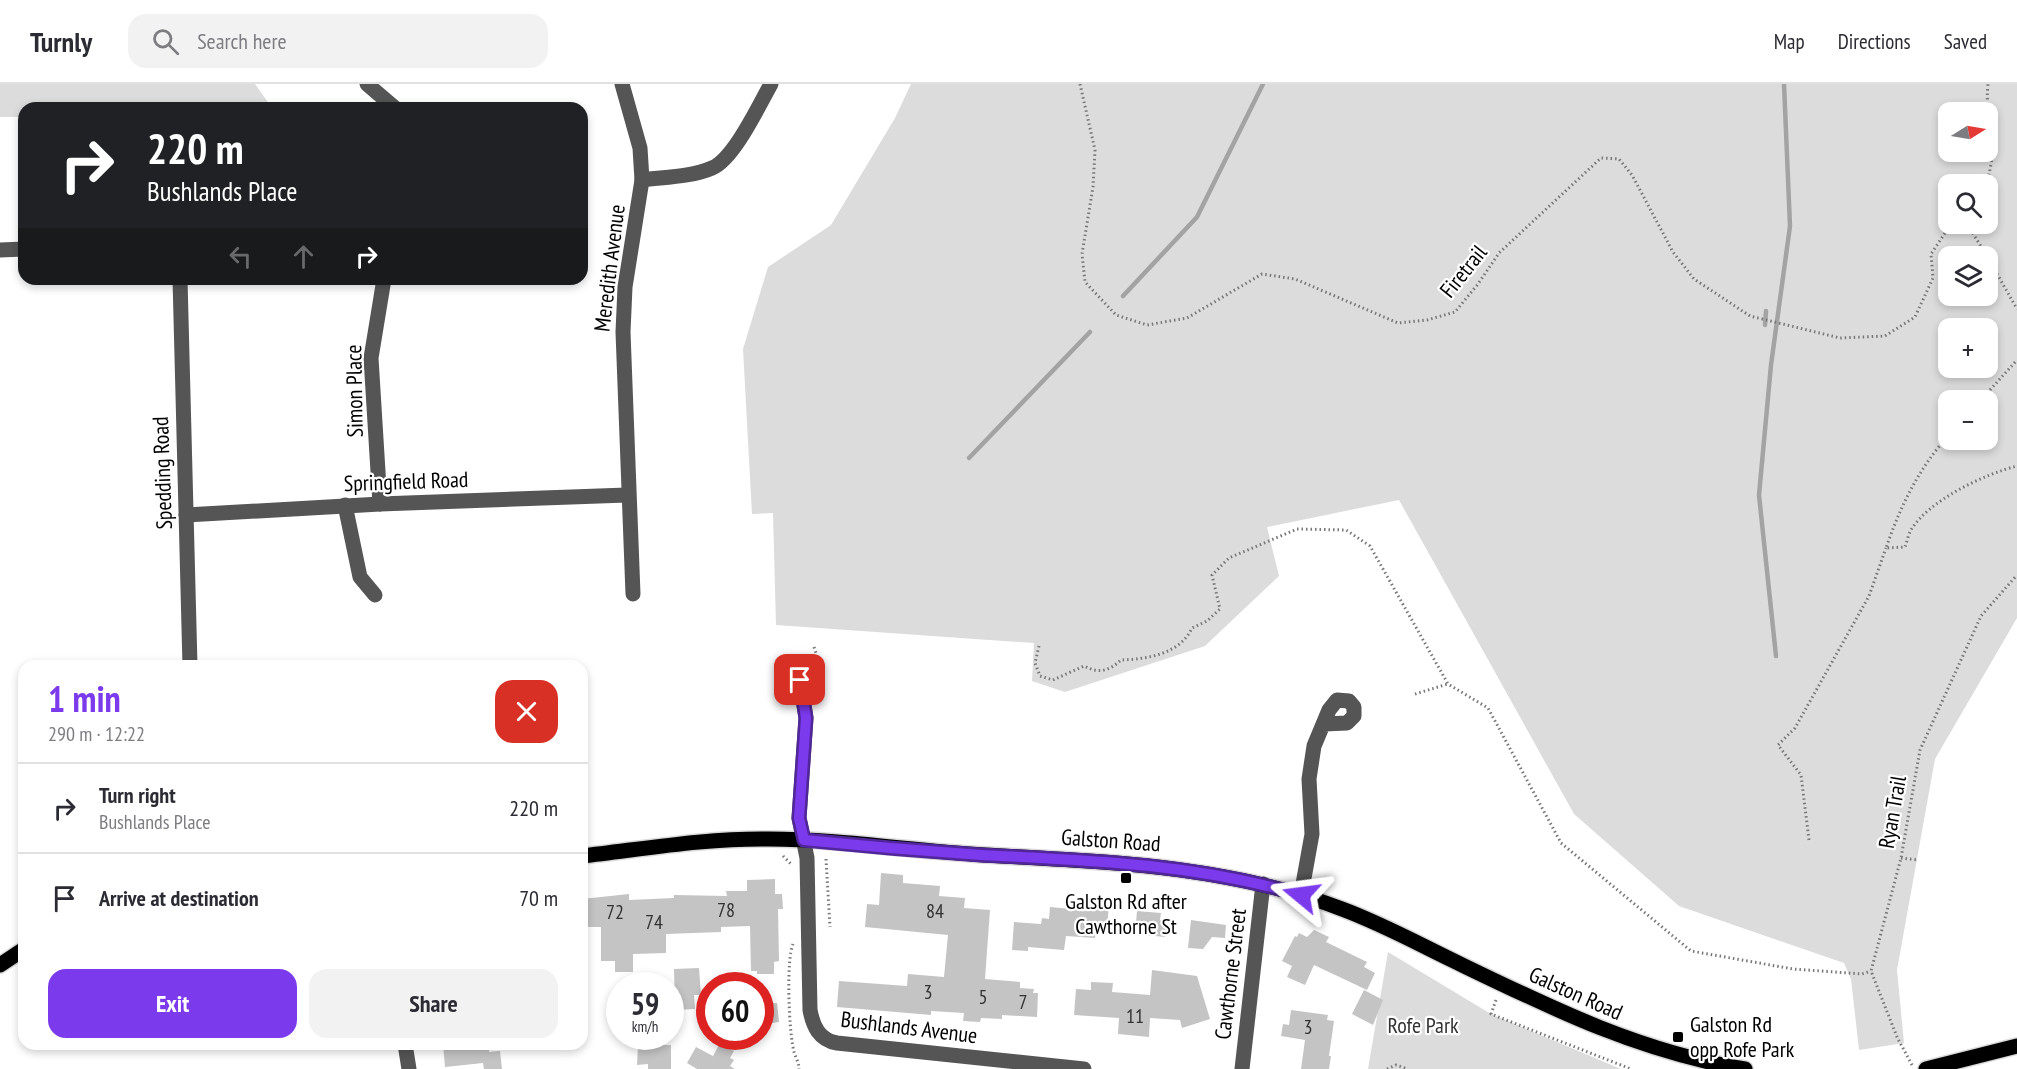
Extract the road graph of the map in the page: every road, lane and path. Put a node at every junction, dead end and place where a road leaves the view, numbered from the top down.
1 (367, 84) edge
2 (621, 84) edge
3 (771, 84) edge
4 (1080, 84) edge
5 (1988, 84) edge
6 (388, 102) edge
7 (1989, 174) edge
8 (642, 180) junction
9 (1944, 234) edge
10 (18, 249) edge
11 (0, 250) edge
12 (1998, 276) edge
13 (180, 285) edge
14 (383, 285) edge
15 (2017, 309) edge
16 (2017, 360) edge
17 (1991, 390) edge
18 (1938, 447) edge
19 (2017, 466) edge
20 (627, 495) junction
21 (380, 504) junction
22 (345, 506) junction
23 (186, 515) junction
24 (1886, 548) junction
25 (2017, 575) edge
26 (633, 594) dead end
27 (375, 595) dead end
28 (1039, 646) dead end
29 (814, 647) dead end
30 (190, 660) edge
31 (800, 680) joint
32 (1448, 684) junction
33 (1416, 694) dead end
34 (1324, 724) dead end
35 (804, 840) junction
36 (1809, 840) dead end
37 (588, 854) edge
38 (1901, 858) junction
39 (826, 859) dead end
40 (1918, 860) dead end
41 (1263, 884) junction
42 (1301, 895) junction
43 (830, 927) dead end
44 (18, 953) edge
45 (0, 965) edge
46 (1871, 971) junction
47 (1496, 1000) dead end
48 (2017, 1046) edge
49 (406, 1050) edge
50 (800, 1062) dead end
51 (1737, 1068) edge
52 (409, 1069) edge
53 (799, 1069) edge
54 (1084, 1069) edge
55 (1242, 1069) edge
56 (1388, 1069) edge
57 (1408, 1069) edge
58 (1631, 1069) edge
59 (1914, 1069) edge
60 (1926, 1069) edge

1 - 6 street
2 - 8 street, Meredith Avenue
3 - 8 street
4 - 9 path, Firetrail
5 - 7 path
8 - 20 street, Meredith Avenue
10 - 11 street
12 - 15 path
13 - 23 street, Spedding Road
14 - 21 street, Simon Place
16 - 17 path
18 - 24 path
19 - 24 path
20 - 21 street, Springfield Road
20 - 26 street, Meredith Avenue
21 - 22 street, Springfield Road
22 - 23 street, Springfield Road
22 - 27 street
23 - 30 street, Spedding Road
24 - 36 path
25 - 38 path, Ryan Trail
28 - 32 path
29 - 31 path
31 - 35 street
32 - 33 path
32 - 46 path
34 - 42 street
35 - 37 main road, Galston Road
35 - 41 main road, Galston Road
35 - 54 street, Bushlands Avenue
38 - 40 path
38 - 46 path, Ryan Trail
39 - 43 path
41 - 42 main road, Galston Road
41 - 55 street, Cawthorne Street
42 - 51 main road, Galston Road
44 - 45 main road
46 - 59 path
47 - 58 path
48 - 60 main road
49 - 52 street
50 - 53 path
56 - 57 path

